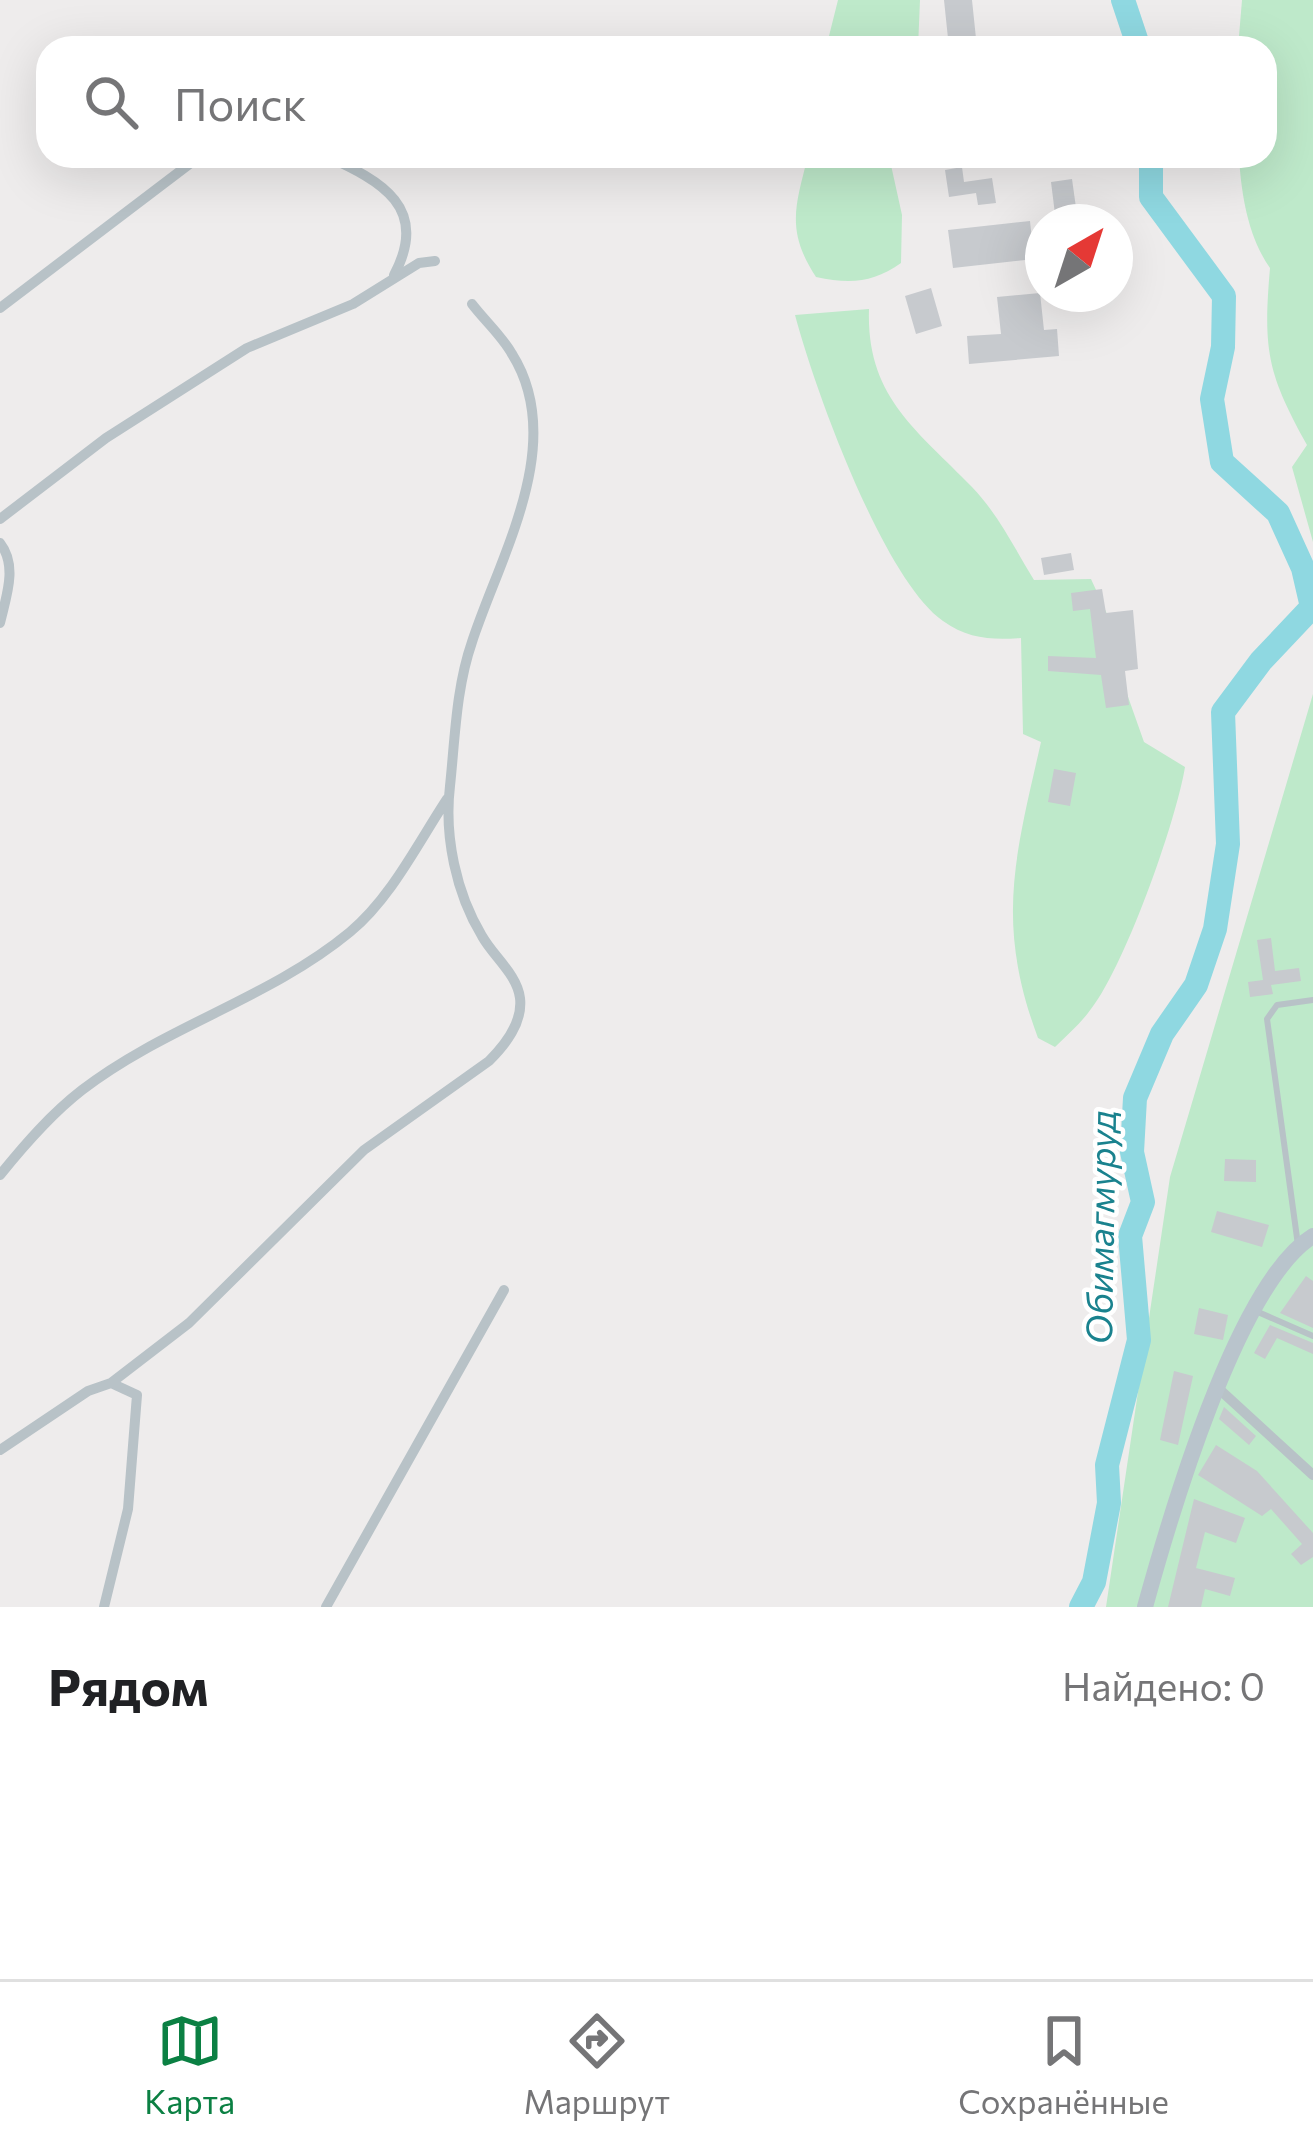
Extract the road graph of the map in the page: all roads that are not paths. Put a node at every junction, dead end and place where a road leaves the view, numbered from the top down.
1 (184, 168) edge
2 (353, 168) edge
3 (435, 261) dead end
4 (392, 278) junction
5 (472, 304) dead end
6 (0, 308) edge
7 (0, 519) edge
8 (0, 543) edge
9 (0, 623) edge
10 (449, 796) junction
11 (1313, 1000) edge
12 (0, 1175) edge
13 (1306, 1241) edge
14 (503, 1290) dead end
15 (1255, 1310) junction
16 (1313, 1336) edge
17 (111, 1383) junction
18 (1219, 1389) junction
19 (0, 1450) edge
20 (1313, 1475) edge
21 (104, 1607) edge
22 (326, 1607) edge
23 (1145, 1607) edge

1 - 6 street
2 - 4 street
3 - 4 street
4 - 7 street
5 - 10 street
8 - 9 street
10 - 12 street
10 - 17 street
11 - 13 lane
13 - 15 street
14 - 22 street
15 - 16 lane
15 - 18 street
17 - 19 street
17 - 21 street
18 - 20 street
18 - 23 street

